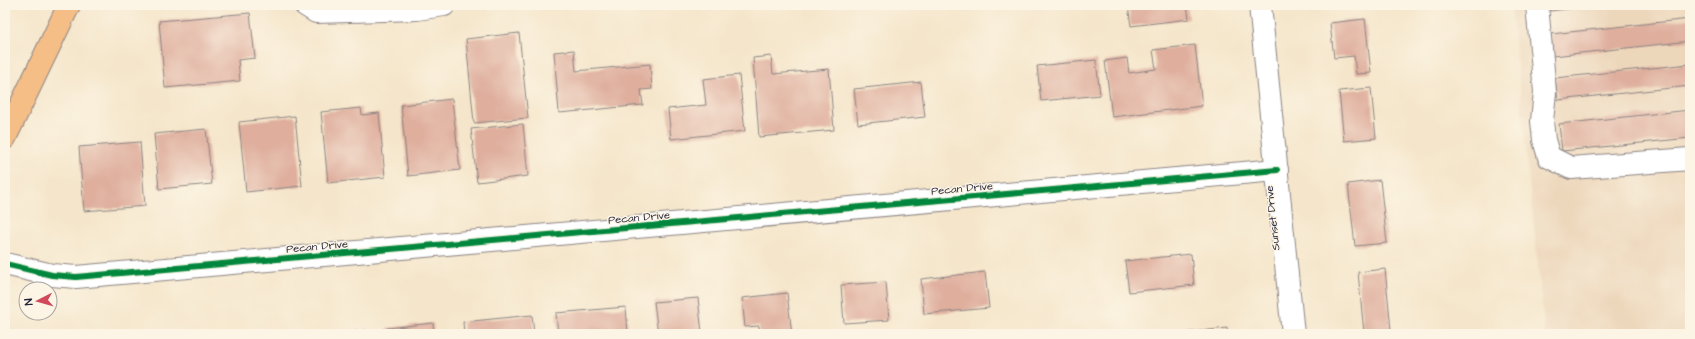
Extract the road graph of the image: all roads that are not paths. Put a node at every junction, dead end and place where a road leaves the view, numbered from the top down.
1 (69, 5) edge
2 (305, 5) edge
3 (444, 5) edge
4 (1260, 5) edge
5 (1536, 5) edge
6 (5, 138) edge
7 (1690, 159) edge
8 (1277, 170) junction
9 (5, 264) edge
10 (1293, 334) edge

1 - 6 main road
2 - 3 street
4 - 8 street, Sunset Drive
5 - 7 street
8 - 9 street, Pecan Drive
8 - 10 street, Sunset Drive

